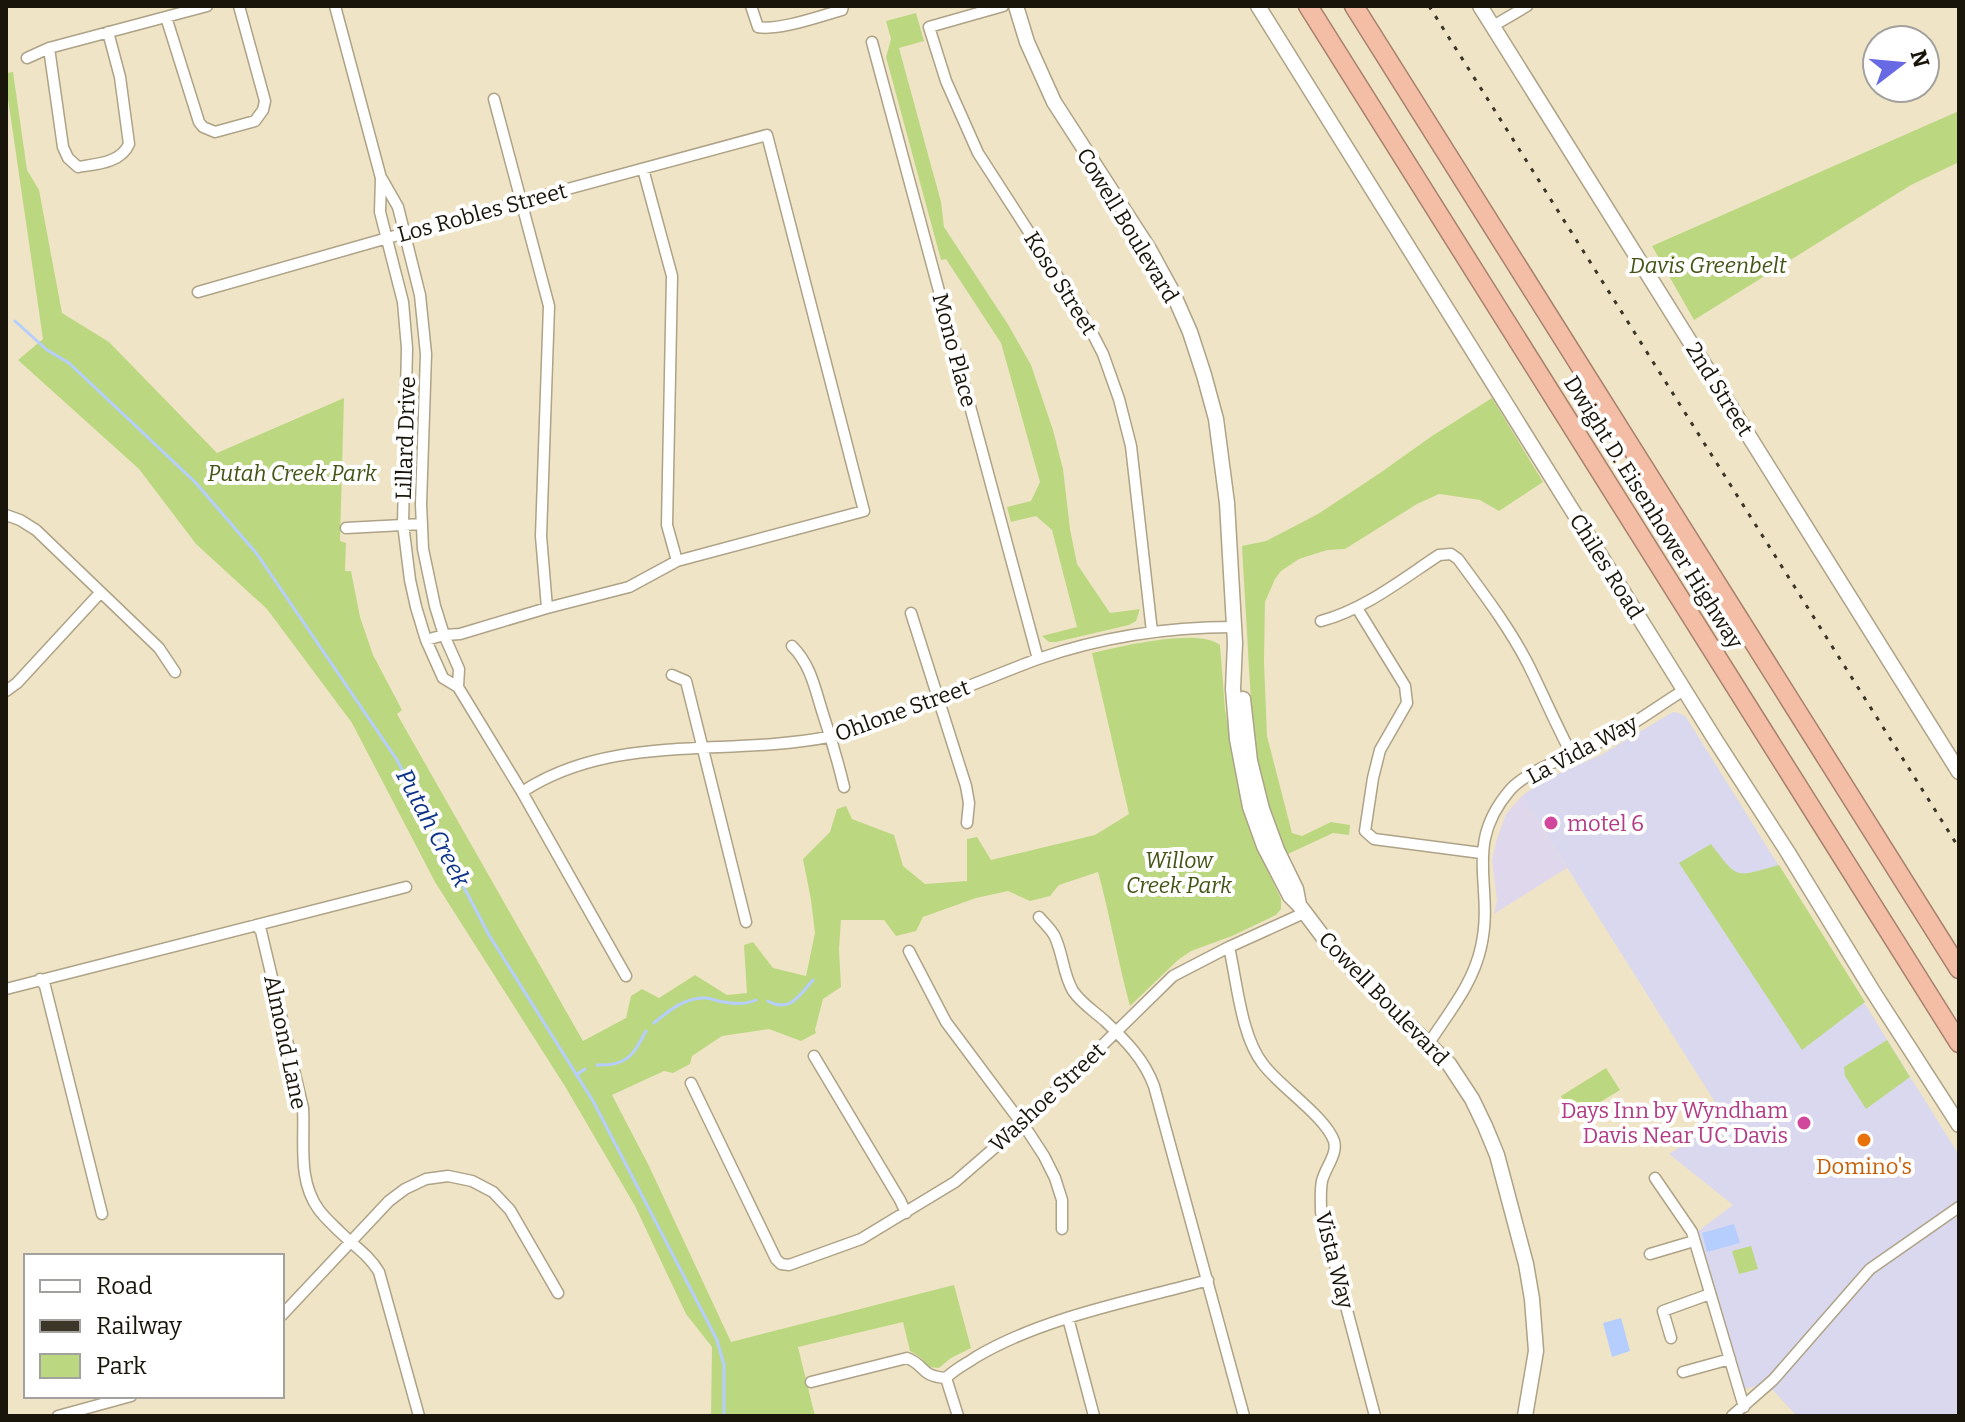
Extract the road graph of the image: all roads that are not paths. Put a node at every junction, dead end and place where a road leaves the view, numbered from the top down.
1 (207, 6) edge
2 (239, 6) edge
3 (335, 6) edge
4 (751, 6) edge
5 (843, 6) edge
6 (1003, 6) edge
7 (1016, 6) edge
8 (1258, 6) edge
9 (1308, 6) edge
10 (1354, 6) edge
11 (1480, 6) edge
12 (1527, 6) edge
13 (166, 17) junction
14 (1493, 26) junction
15 (108, 32) junction
16 (872, 42) dead end
17 (49, 48) junction
18 (27, 58) dead end
19 (494, 99) dead end
20 (643, 169) junction
21 (381, 178) junction
22 (522, 201) junction
23 (405, 233) junction
24 (387, 238) junction
25 (198, 292) dead end
26 (407, 387) junction
27 (425, 387) junction
28 (6, 515) edge
29 (403, 524) junction
30 (422, 524) junction
31 (346, 528) dead end
32 (677, 561) junction
33 (428, 577) junction
34 (410, 580) junction
35 (100, 593) junction
36 (547, 608) junction
37 (1357, 608) junction
38 (911, 613) dead end
39 (1321, 621) dead end
40 (1234, 627) junction
41 (1152, 632) junction
42 (444, 635) junction
43 (426, 640) junction
44 (792, 646) dead end
45 (1038, 659) junction
46 (175, 672) dead end
47 (672, 675) dead end
48 (458, 687) junction
49 (1684, 690) junction
50 (6, 691) edge
51 (937, 698) junction
52 (831, 737) junction
53 (703, 747) junction
54 (1572, 755) junction
55 (1959, 772) edge
56 (844, 787) dead end
57 (522, 792) junction
58 (967, 823) dead end
59 (1481, 853) junction
60 (406, 887) dead end
61 (1302, 909) junction
62 (1039, 917) dead end
63 (746, 922) dead end
64 (256, 925) junction
65 (1229, 947) junction
66 (909, 951) dead end
67 (1959, 969) edge
68 (626, 976) dead end
69 (40, 979) junction
70 (6, 989) edge
71 (1116, 1033) junction
72 (1429, 1043) junction
73 (1959, 1043) edge
74 (814, 1056) dead end
75 (691, 1083) dead end
76 (1022, 1124) junction
77 (1959, 1125) edge
78 (1655, 1178) dead end
79 (1959, 1207) edge
80 (906, 1213) junction
81 (102, 1214) dead end
82 (1062, 1229) dead end
83 (352, 1241) junction
84 (1694, 1241) junction
85 (1650, 1254) dead end
86 (1208, 1280) junction
87 (558, 1293) dead end
88 (1710, 1294) junction
89 (284, 1313) edge
90 (1068, 1318) junction
91 (1671, 1338) dead end
92 (1730, 1359) junction
93 (1683, 1372) dead end
94 (946, 1378) junction
95 (811, 1382) dead end
96 (124, 1398) edge
97 (1744, 1407) junction
98 (58, 1416) edge
99 (419, 1416) edge
100 (958, 1416) edge
101 (1094, 1416) edge
102 (1244, 1416) edge
103 (1375, 1416) edge
104 (1525, 1416) edge
105 (1732, 1416) edge

1 - 13 street
2 - 13 street
3 - 21 street, Lillard Drive
4 - 5 street
6 - 41 street, Koso Street
7 - 40 street, Cowell Boulevard
8 - 49 street, Chiles Road
9 - 73 highway, Dwight D. Eisenhower Highway
10 - 67 highway, Dwight D. Eisenhower Highway
11 - 14 street, 2nd Street
12 - 14 street
13 - 15 street
14 - 55 street, 2nd Street
15 - 17 street
15 - 17 street
16 - 45 street, Mono Place
17 - 18 street
19 - 22 street
20 - 22 street, Los Robles Street
20 - 32 street
20 - 32 street, Los Robles Street
21 - 23 street, Lillard Drive
21 - 24 street, Lillard Drive
22 - 23 street, Los Robles Street
22 - 36 street
23 - 24 street, Los Robles Street
23 - 27 street, Lillard Drive
24 - 25 street, Los Robles Street
24 - 26 street, Lillard Drive
26 - 27 street
26 - 29 street, Lillard Drive
27 - 30 street, Lillard Drive
28 - 35 street
29 - 30 street
29 - 31 street
29 - 34 street, Lillard Drive
30 - 33 street, Lillard Drive
32 - 36 street
33 - 34 street
33 - 42 street, Lillard Drive
34 - 43 street, Lillard Drive
35 - 46 street
35 - 50 street
36 - 42 street
37 - 39 street
37 - 54 street
37 - 59 street
38 - 51 street
40 - 41 street, Ohlone Street
40 - 61 street, Cowell Boulevard
41 - 45 street, Ohlone Street
42 - 43 street
42 - 48 street, Lillard Drive
43 - 48 street, Lillard Drive
44 - 52 street
45 - 51 street, Ohlone Street
47 - 53 street
48 - 57 street, Lillard Drive
49 - 54 street, La Vida Way
49 - 77 street, Chiles Road
51 - 52 street, Ohlone Street
51 - 58 street
52 - 53 street, Ohlone Street
52 - 56 street
53 - 57 street, Ohlone Street
53 - 63 street
54 - 59 street, La Vida Way
57 - 68 street, Lillard Drive
59 - 72 street, La Vida Way
60 - 64 street
61 - 65 street, Washoe Street
61 - 72 street, Cowell Boulevard
62 - 71 street
64 - 69 street
64 - 83 street, Almond Lane
65 - 71 street, Washoe Street
65 - 103 street, Vista Way
66 - 76 street
69 - 70 street
69 - 81 street
71 - 76 street, Washoe Street
71 - 86 street
72 - 104 street, Cowell Boulevard
74 - 80 street
75 - 80 street, Washoe Street
76 - 80 street, Washoe Street
76 - 82 street
78 - 84 street
79 - 97 street
83 - 87 street
83 - 89 street
83 - 99 street, Almond Lane
84 - 85 street
84 - 88 street
86 - 90 street
86 - 102 street
88 - 91 street
88 - 92 street
90 - 94 street
90 - 101 street
92 - 93 street
92 - 97 street
94 - 95 street
94 - 100 street
96 - 98 street
97 - 105 street

